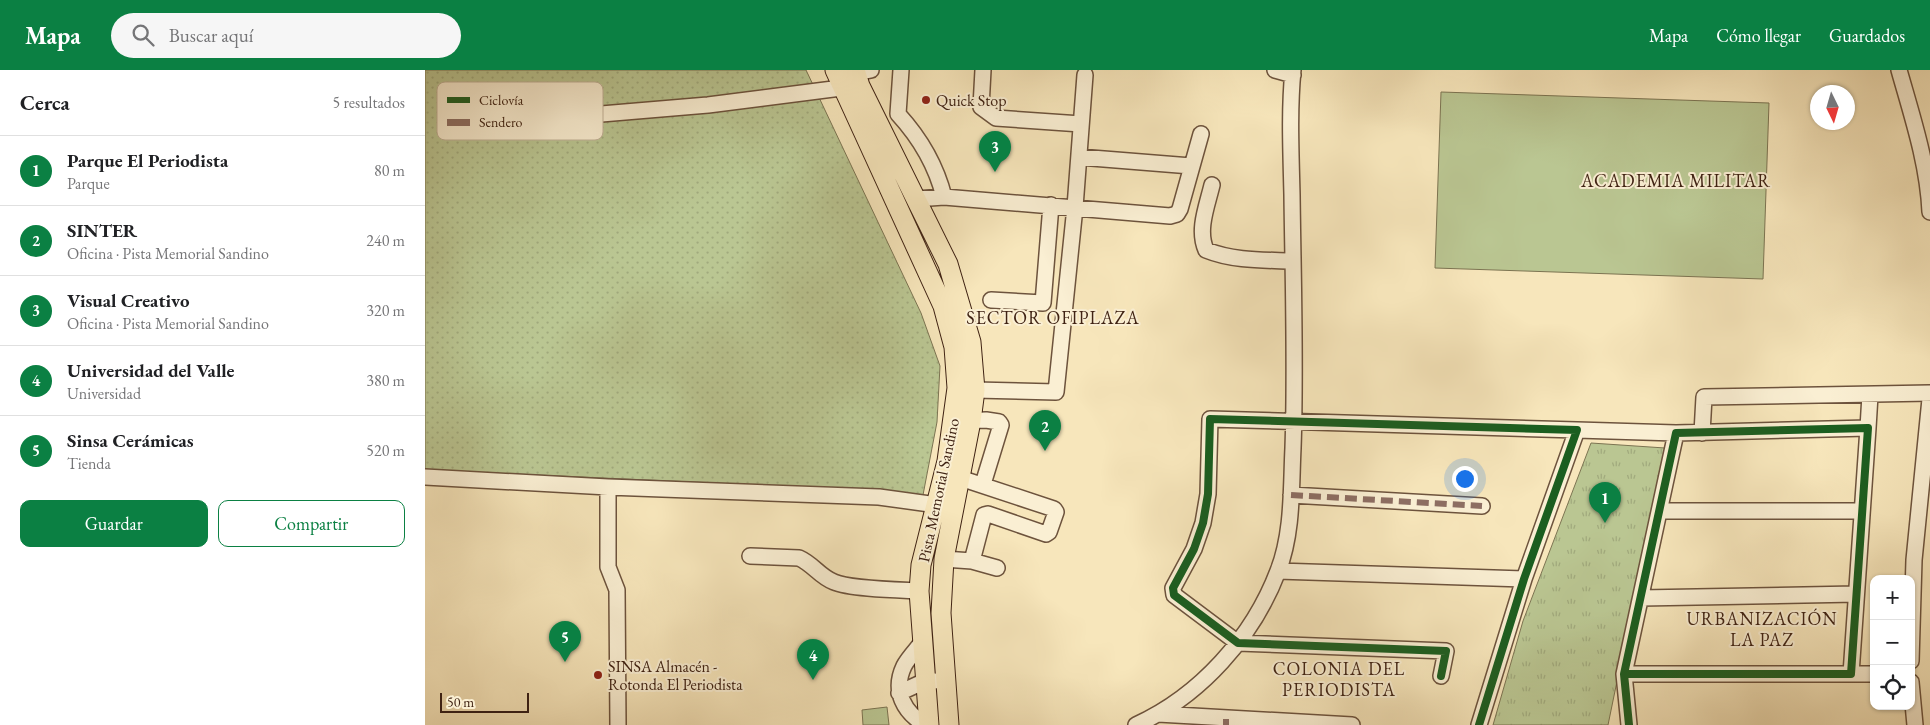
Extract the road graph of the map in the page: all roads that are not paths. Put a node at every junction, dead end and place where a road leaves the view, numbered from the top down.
1 (835, 70) edge
2 (901, 70) edge
3 (983, 70) edge
4 (1275, 70) edge
5 (1899, 70) edge
6 (861, 71) edge
7 (1293, 73) edge
8 (1085, 75) dead end
9 (841, 88) junction
10 (603, 113) edge
11 (1081, 124) junction
12 (1201, 134) dead end
13 (1079, 157) junction
14 (877, 162) junction
15 (1191, 166) junction
16 (1212, 185) dead end
17 (944, 197) junction
18 (916, 199) junction
19 (1051, 205) junction
20 (1075, 207) junction
21 (1930, 212) edge
22 (922, 259) junction
23 (1292, 261) junction
24 (991, 300) dead end
25 (975, 390) junction
26 (1930, 393) edge
27 (1869, 395) junction
28 (1930, 399) edge
29 (962, 421) junction
30 (1294, 421) junction
31 (1868, 428) junction
32 (1577, 430) junction
33 (1676, 432) junction
34 (1702, 433) junction
35 (425, 477) edge
36 (960, 478) junction
37 (1926, 481) edge
38 (983, 484) junction
39 (608, 487) junction
40 (1291, 495) junction
41 (937, 505) junction
42 (1482, 506) dead end
43 (1661, 511) junction
44 (1862, 511) junction
45 (750, 556) dead end
46 (944, 559) junction
47 (973, 561) junction
48 (997, 568) dead end
49 (1278, 571) junction
50 (1523, 578) junction
51 (919, 591) junction
52 (1856, 594) junction
53 (1641, 598) junction
54 (1912, 620) edge
55 (923, 642) junction
56 (1238, 643) junction
57 (1624, 674) junction
58 (1851, 674) junction
59 (1870, 674) edge
60 (1441, 676) dead end
61 (925, 681) junction
62 (947, 682) junction
63 (899, 693) junction
64 (1179, 709) junction
65 (1914, 710) edge
66 (1148, 721) edge
67 (1226, 722) edge
68 (618, 725) edge
69 (927, 725) edge
70 (949, 725) edge
71 (1352, 725) edge
72 (1479, 725) edge
73 (1629, 725) edge
74 (1915, 725) edge

1 - 9 main road, Pista Memorial Sandino
2 - 17 street
3 - 11 street
4 - 7 street
5 - 21 street
6 - 18 main road, Pista Memorial Sandino
7 - 23 street
8 - 11 street
9 - 10 street
9 - 14 main road, Pista Memorial Sandino
11 - 13 street
12 - 15 street
13 - 15 street
13 - 20 street
14 - 18 main road
14 - 22 main road, Pista Memorial Sandino
15 - 20 street
16 - 23 street
17 - 18 street
17 - 19 street
18 - 22 main road
18 - 25 main road, Pista Memorial Sandino
19 - 20 street
19 - 24 street
20 - 25 street
22 - 29 main road, Pista Memorial Sandino
23 - 30 street
25 - 29 main road, Pista Memorial Sandino
26 - 27 street
27 - 31 street
27 - 34 street
28 - 37 street
29 - 36 main road, Pista Memorial Sandino
29 - 38 street
29 - 41 main road, Pista Memorial Sandino
30 - 32 street
30 - 40 street
30 - 56 street
31 - 34 street
31 - 44 street
32 - 33 street
32 - 50 street
33 - 34 street
33 - 43 street
35 - 39 street
36 - 38 street
36 - 46 main road, Pista Memorial Sandino
37 - 54 street
38 - 47 street
39 - 41 street
39 - 68 street
40 - 42 street
40 - 49 street
41 - 51 main road, Pista Memorial Sandino
43 - 44 street
43 - 53 street
44 - 52 street
45 - 51 street
46 - 47 street
46 - 62 main road, Pista Memorial Sandino
47 - 48 street
49 - 50 street
49 - 56 street
50 - 72 street
51 - 55 main road, Pista Memorial Sandino
52 - 53 street
52 - 58 street
53 - 57 street
55 - 61 main road, Pista Memorial Sandino
55 - 63 street
56 - 60 street
56 - 64 street
57 - 58 street
57 - 73 street
58 - 59 street
61 - 62 street
61 - 63 street
61 - 69 main road, Pista Memorial Sandino
62 - 70 main road, Pista Memorial Sandino
63 - 69 street
64 - 66 street
64 - 67 street
65 - 74 street
67 - 71 street

